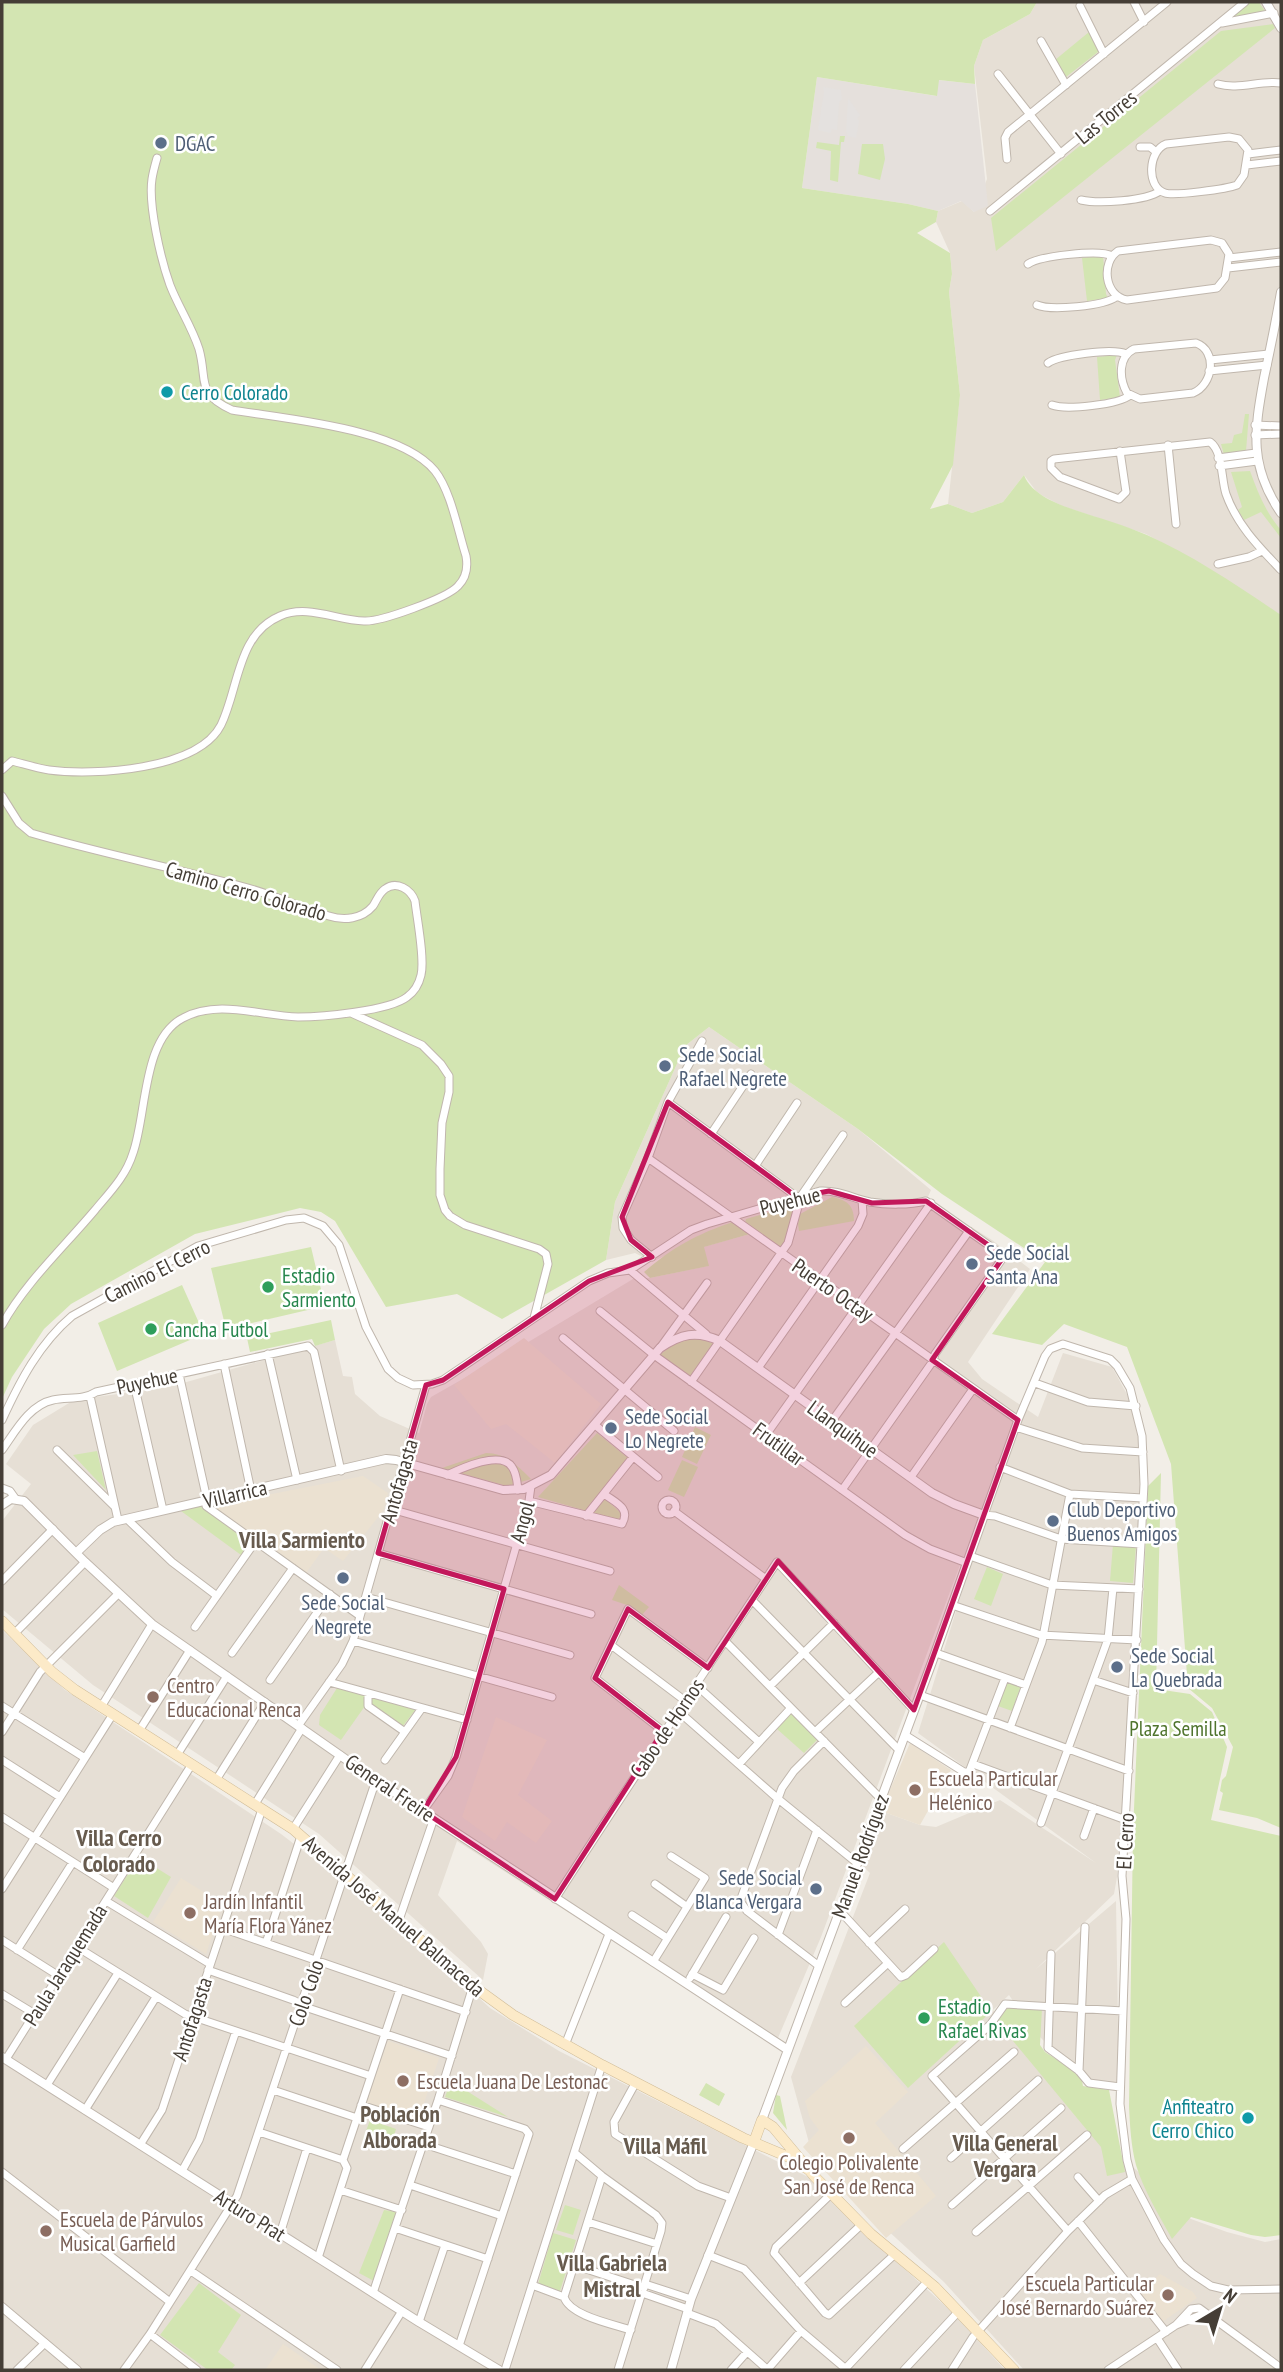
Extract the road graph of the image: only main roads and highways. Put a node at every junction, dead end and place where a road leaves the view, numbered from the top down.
1 (2, 1621) edge
2 (762, 2120) joint
3 (754, 2143) junction
4 (812, 2172) junction
5 (1014, 2370) edge

1 - 3 main road, Avenida José Manuel Balmaceda
2 - 3 main road, Manuel Rodríguez
2 - 4 main road, Avenida José Manuel Balmaceda
3 - 4 main road, Avenida José Manuel Balmaceda
4 - 5 main road, Avenida José Manuel Balmaceda

